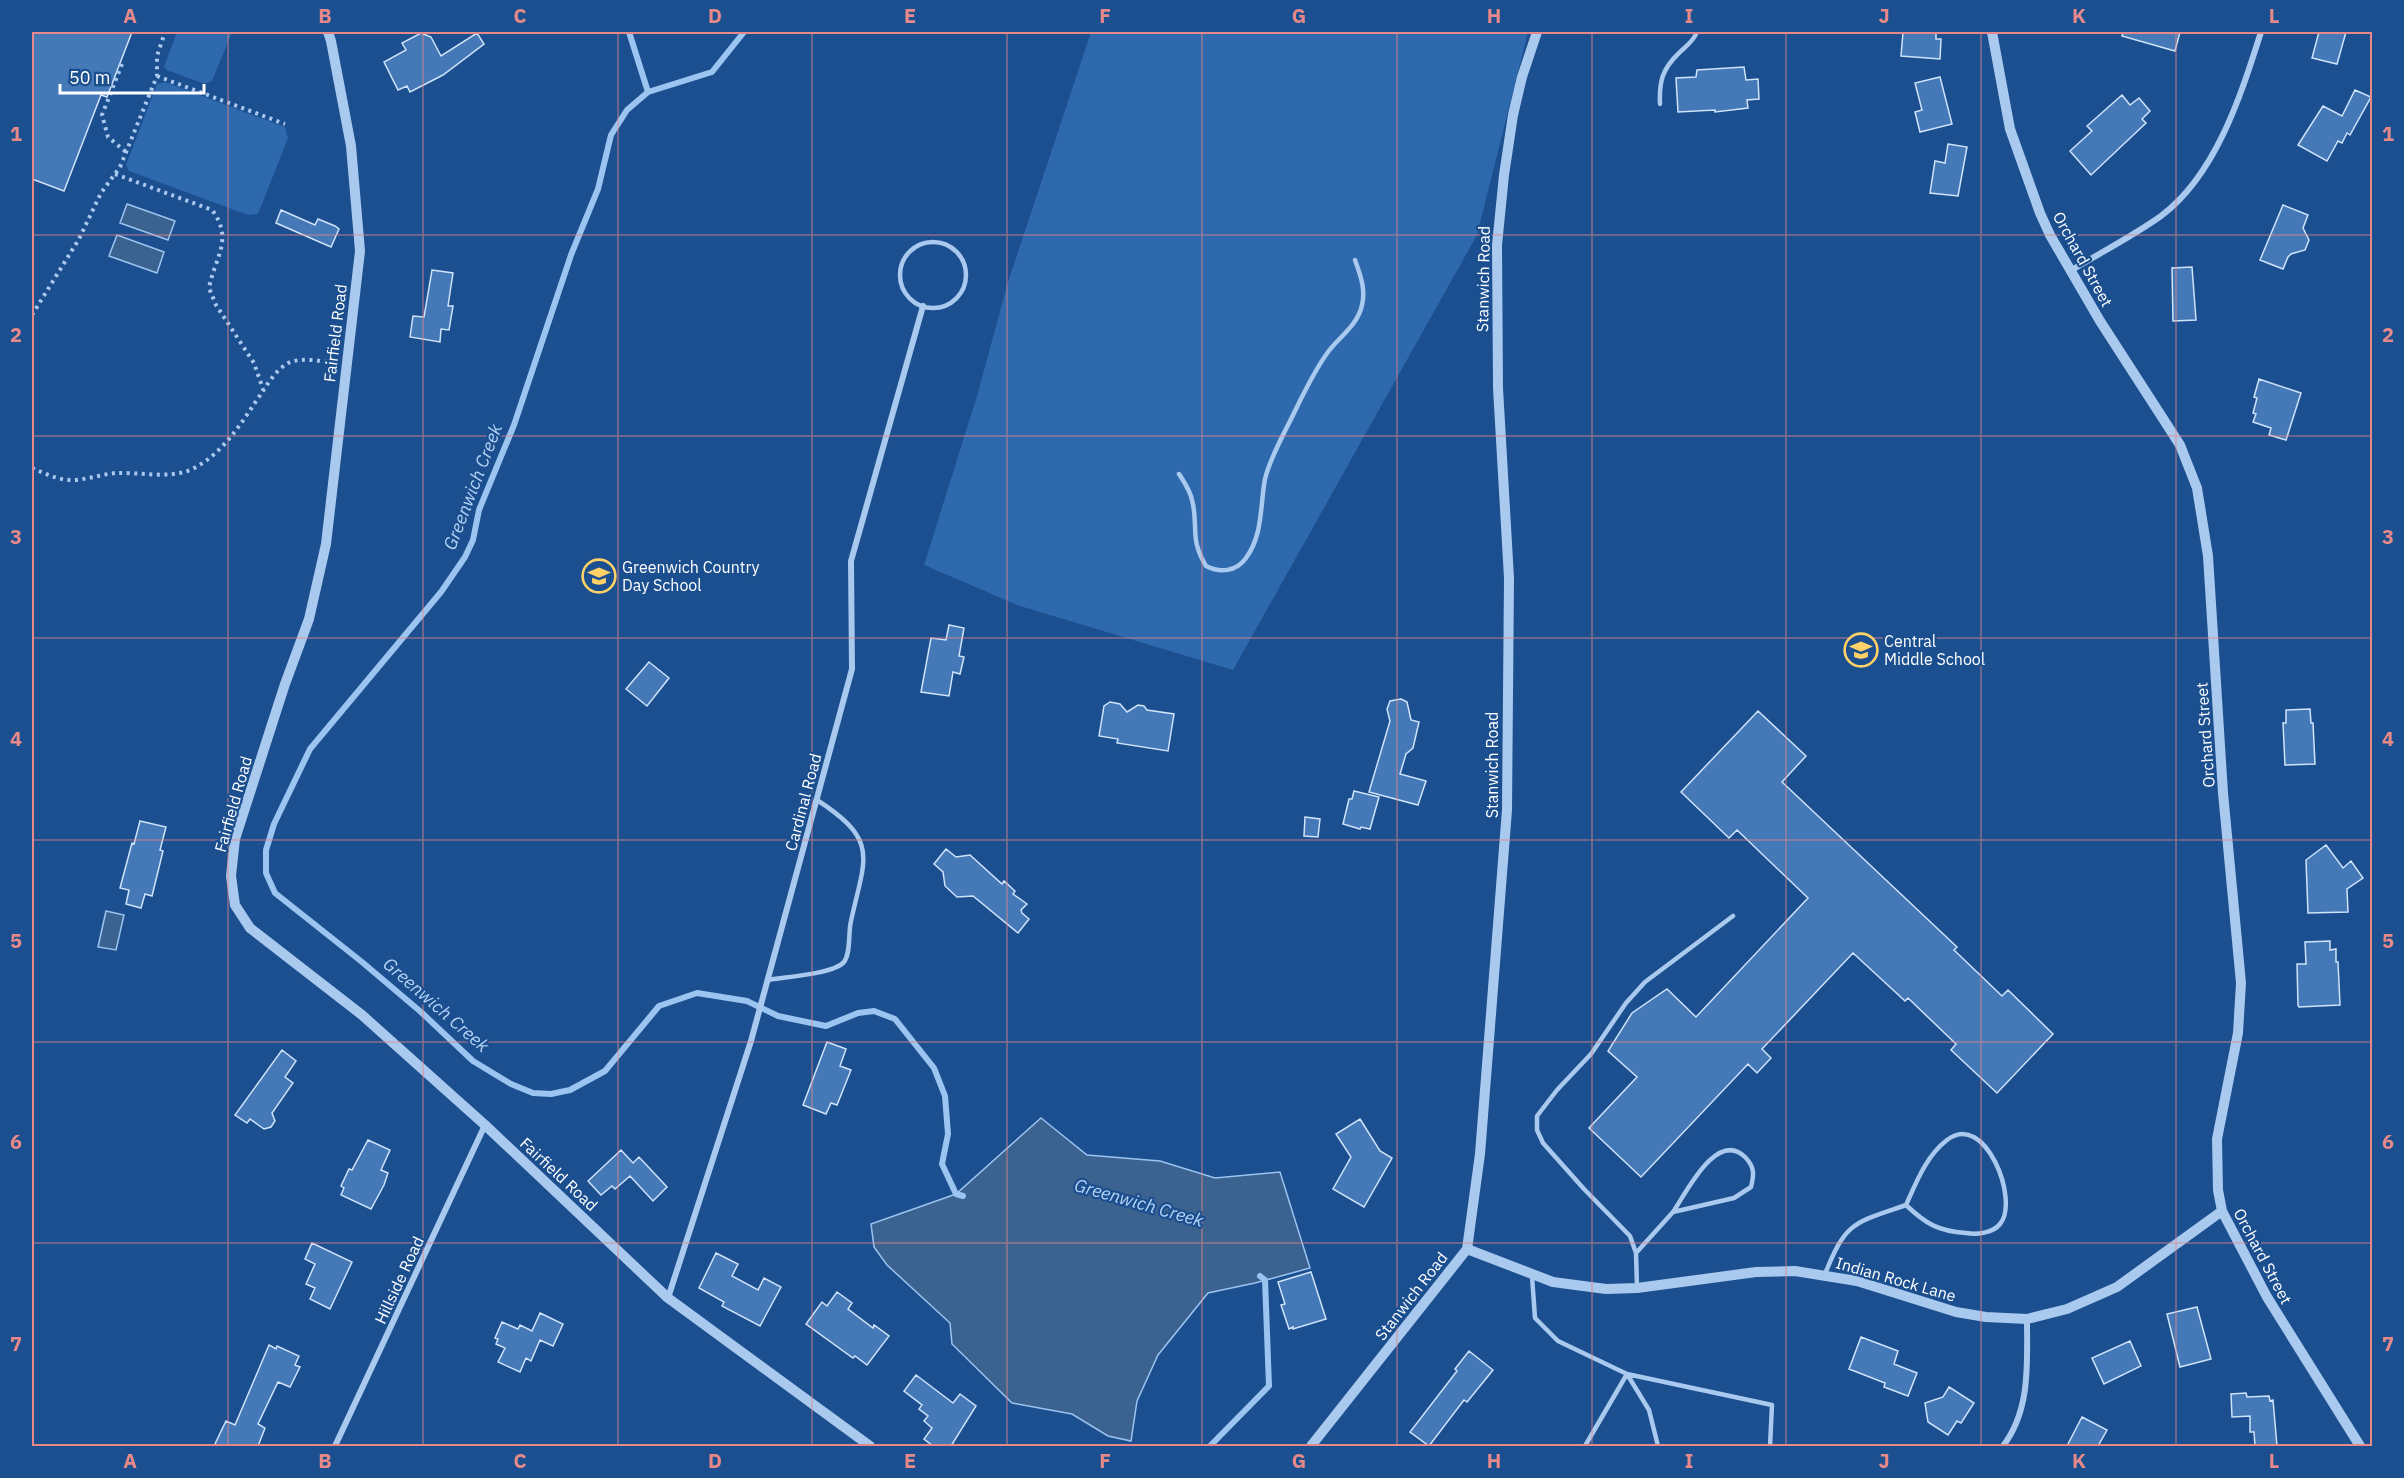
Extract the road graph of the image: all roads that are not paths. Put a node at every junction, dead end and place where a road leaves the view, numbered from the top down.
1 (328, 32) edge
2 (1537, 32) edge
3 (1697, 32) edge
4 (1992, 32) edge
5 (2260, 32) edge
6 (1660, 104) dead end
7 (1355, 260) dead end
8 (2070, 271) junction
9 (923, 306) junction
10 (1179, 474) dead end
11 (817, 800) junction
12 (1733, 916) dead end
13 (768, 980) junction
14 (485, 1125) junction
15 (1906, 1205) junction
16 (2222, 1211) junction
17 (1673, 1212) junction
18 (1467, 1249) junction
19 (1636, 1253) junction
20 (1825, 1275) junction
21 (1532, 1276) junction
22 (1637, 1288) junction
23 (668, 1298) junction
24 (2027, 1319) junction
25 (1628, 1374) junction
26 (335, 1446) edge
27 (870, 1446) edge
28 (1311, 1446) edge
29 (1585, 1446) edge
30 (1658, 1446) edge
31 (1770, 1446) edge
32 (2003, 1446) edge
33 (2360, 1446) edge

1 - 14 street, Fairfield Road
2 - 18 street, Stanwich Road
3 - 6 lane
4 - 8 street, Orchard Street
5 - 8 street
7 - 10 lane
8 - 16 street, Orchard Street
9 - 9 lane
9 - 11 street, Cardinal Road
11 - 13 street, Cardinal Road
11 - 13 lane
12 - 19 lane
13 - 23 street, Cardinal Road
14 - 23 street, Fairfield Road
14 - 26 street, Hillside Road
15 - 15 lane
15 - 20 lane
16 - 24 street, Indian Rock Lane
16 - 33 street, Orchard Street
17 - 17 lane
17 - 19 lane
18 - 21 street, Indian Rock Lane
18 - 28 street, Stanwich Road
19 - 22 lane
20 - 22 street, Indian Rock Lane
20 - 24 street, Indian Rock Lane
21 - 22 street, Indian Rock Lane
21 - 25 lane
23 - 27 street, Fairfield Road
24 - 32 street
25 - 29 lane
25 - 30 lane
25 - 31 lane

